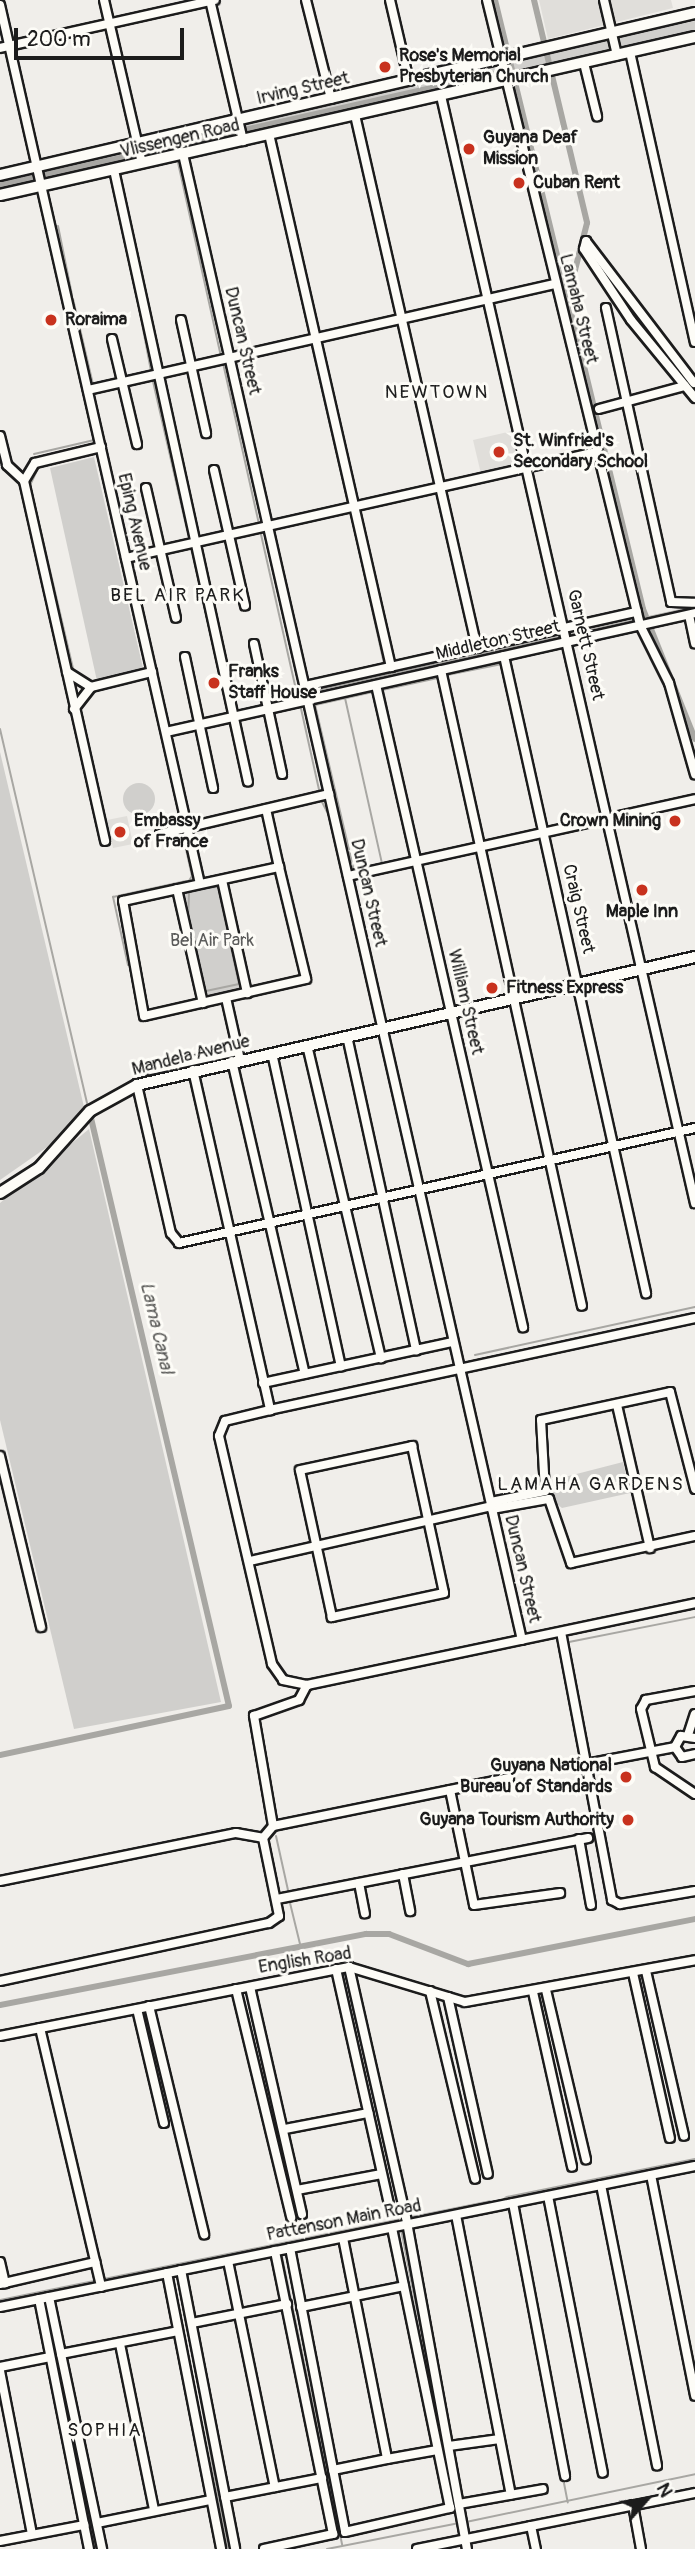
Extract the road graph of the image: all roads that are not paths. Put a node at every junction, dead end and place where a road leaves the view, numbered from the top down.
1 (104, 0) edge
2 (212, 0) edge
3 (306, 0) edge
4 (390, 0) edge
5 (487, 0) edge
6 (604, 0) edge
7 (0, 5) edge
8 (695, 13) edge
9 (110, 24) junction
10 (612, 34) junction
11 (695, 37) edge
12 (10, 46) junction
13 (0, 48) edge
14 (630, 52) junction
15 (617, 55) junction
16 (507, 58) junction
17 (584, 63) junction
18 (409, 81) junction
19 (506, 81) junction
20 (441, 96) junction
21 (331, 99) junction
22 (355, 115) junction
23 (597, 116) dead end
24 (239, 123) junction
25 (269, 134) junction
26 (242, 138) junction
27 (138, 146) junction
28 (183, 154) junction
29 (142, 160) junction
30 (114, 170) junction
31 (0, 175) edge
32 (42, 176) junction
33 (0, 195) edge
34 (556, 284) junction
35 (488, 299) junction
36 (606, 308) dead end
37 (401, 319) junction
38 (181, 320) dead end
39 (112, 339) dead end
40 (312, 340) junction
41 (651, 340) junction
42 (695, 342) edge
43 (224, 360) junction
44 (192, 367) junction
45 (155, 375) junction
46 (122, 379) junction
47 (695, 383) edge
48 (682, 387) junction
49 (88, 390) junction
50 (695, 398) edge
51 (628, 402) junction
52 (599, 409) dead end
53 (206, 433) dead end
54 (0, 436) edge
55 (137, 444) dead end
56 (101, 446) junction
57 (597, 452) junction
58 (528, 468) junction
59 (215, 470) dead end
60 (24, 481) junction
61 (146, 488) dead end
62 (440, 488) junction
63 (350, 508) junction
64 (267, 528) junction
65 (229, 536) junction
66 (193, 544) junction
67 (160, 551) junction
68 (126, 558) junction
69 (695, 603) edge
70 (245, 605) dead end
71 (637, 613) junction
72 (692, 614) edge
73 (176, 618) dead end
74 (645, 624) junction
75 (565, 629) junction
76 (568, 642) junction
77 (695, 643) edge
78 (254, 644) dead end
79 (477, 648) junction
80 (504, 656) junction
81 (185, 657) dead end
82 (388, 668) junction
83 (66, 671) junction
84 (152, 672) junction
85 (442, 675) junction
86 (376, 685) junction
87 (305, 686) junction
88 (91, 687) junction
89 (308, 700) junction
90 (74, 709) junction
91 (268, 710) junction
92 (234, 717) junction
93 (199, 721) junction
94 (166, 732) junction
95 (282, 774) dead end
96 (695, 774) edge
97 (248, 782) dead end
98 (213, 788) dead end
99 (327, 795) junction
100 (695, 799) edge
101 (266, 809) junction
102 (609, 819) junction
103 (188, 827) junction
104 (160, 834) dead end
105 (544, 834) junction
106 (105, 841) dead end
107 (478, 848) junction
108 (418, 861) junction
109 (279, 867) junction
110 (348, 876) junction
111 (222, 880) junction
112 (198, 884) junction
113 (180, 889) junction
114 (695, 957) edge
115 (643, 969) junction
116 (579, 984) junction
117 (247, 993) junction
118 (226, 998) junction
119 (515, 998) junction
120 (203, 1003) junction
121 (451, 1012) junction
122 (380, 1029) junction
123 (346, 1036) junction
124 (307, 1045) junction
125 (272, 1053) junction
126 (236, 1057) junction
127 (150, 1070) dead end
128 (193, 1070) junction
129 (137, 1085) junction
130 (695, 1128) edge
131 (679, 1131) junction
132 (614, 1147) junction
133 (550, 1161) junction
134 (489, 1174) junction
135 (419, 1189) junction
136 (0, 1193) edge
137 (380, 1197) junction
138 (695, 1203) edge
139 (345, 1205) junction
140 (307, 1213) junction
141 (269, 1221) junction
142 (230, 1231) junction
143 (646, 1293) dead end
144 (582, 1306) dead end
145 (695, 1318) edge
146 (523, 1327) dead end
147 (453, 1346) junction
148 (416, 1351) junction
149 (381, 1358) junction
150 (341, 1367) junction
151 (458, 1370) junction
152 (305, 1374) junction
153 (263, 1383) junction
154 (617, 1405) junction
155 (270, 1410) junction
156 (0, 1456) edge
157 (692, 1462) edge
158 (695, 1489) edge
159 (546, 1495) junction
160 (492, 1506) junction
161 (428, 1521) junction
162 (695, 1536) edge
163 (316, 1546) junction
164 (650, 1548) junction
165 (250, 1561) junction
166 (695, 1603) edge
167 (41, 1627) dead end
168 (561, 1632) junction
169 (522, 1640) junction
170 (307, 1685) junction
171 (695, 1691) edge
172 (695, 1714) edge
173 (691, 1736) edge
174 (675, 1746) junction
175 (650, 1752) junction
176 (695, 1754) edge
177 (586, 1764) junction
178 (509, 1778) dead end
179 (450, 1790) junction
180 (695, 1794) edge
181 (273, 1826) junction
182 (263, 1838) junction
183 (464, 1862) junction
184 (403, 1874) junction
185 (0, 1881) edge
186 (359, 1883) junction
187 (695, 1891) edge
188 (560, 1893) dead end
189 (277, 1899) junction
190 (591, 1905) dead end
191 (410, 1911) dead end
192 (365, 1913) dead end
193 (695, 1960) edge
194 (349, 1967) junction
195 (336, 1969) junction
196 (646, 1971) junction
197 (633, 1973) junction
198 (0, 1981) edge
199 (250, 1987) junction
200 (236, 1989) junction
201 (546, 1990) junction
202 (430, 1991) junction
203 (533, 1992) junction
204 (448, 1997) junction
205 (149, 2006) junction
206 (137, 2009) junction
207 (40, 2028) junction
208 (0, 2036) edge
209 (174, 2113) junction
210 (369, 2113) junction
211 (285, 2129) junction
212 (684, 2136) dead end
213 (670, 2138) dead end
214 (586, 2160) dead end
215 (572, 2166) dead end
216 (695, 2166) edge
217 (382, 2174) junction
218 (488, 2174) dead end
219 (650, 2175) junction
220 (475, 2179) dead end
221 (601, 2185) junction
222 (297, 2190) junction
223 (548, 2196) junction
224 (513, 2203) junction
225 (389, 2204) dead end
226 (302, 2214) dead end
227 (456, 2215) junction
228 (291, 2217) dead end
229 (402, 2224) junction
230 (204, 2234) dead end
231 (342, 2238) junction
232 (289, 2248) junction
233 (277, 2251) junction
234 (228, 2261) junction
235 (0, 2262) edge
236 (96, 2266) junction
237 (181, 2270) junction
238 (167, 2273) junction
239 (2, 2283) edge
240 (100, 2285) junction
241 (404, 2286) junction
242 (355, 2296) junction
243 (49, 2297) junction
244 (38, 2299) junction
245 (286, 2304) junction
246 (0, 2307) edge
247 (300, 2307) junction
248 (239, 2314) junction
249 (192, 2323) junction
250 (178, 2331) junction
251 (120, 2344) junction
252 (61, 2354) junction
253 (50, 2357) junction
254 (0, 2369) edge
255 (695, 2396) edge
256 (500, 2439) junction
257 (449, 2446) junction
258 (437, 2449) junction
259 (387, 2459) junction
260 (657, 2465) dead end
261 (333, 2470) junction
262 (603, 2473) dead end
263 (565, 2476) dead end
264 (321, 2478) junction
265 (275, 2487) junction
266 (543, 2488) dead end
267 (695, 2493) edge
268 (511, 2495) junction
269 (225, 2497) junction
270 (210, 2500) junction
271 (459, 2504) junction
272 (633, 2505) junction
273 (154, 2510) junction
274 (97, 2523) junction
275 (84, 2525) junction
276 (531, 2526) junction
277 (32, 2534) junction
278 (0, 2541) edge
279 (466, 2544) edge
280 (89, 2549) edge
281 (102, 2549) edge
282 (221, 2549) edge
283 (235, 2549) edge
284 (264, 2549) edge
285 (417, 2549) edge
286 (536, 2549) edge
287 (641, 2549) edge

1 - 9 street
2 - 9 street
2 - 24 street
3 - 21 street
4 - 18 street
5 - 16 street, Lamaha Street
6 - 10 street
7 - 12 street, Eping Avenue
8 - 10 main road, Irving Street
9 - 12 street
9 - 27 street
10 - 15 street
10 - 16 main road, Irving Street
11 - 14 main road, Vlissengen Road
12 - 13 street
12 - 32 street, Eping Avenue
14 - 15 main road, Vlissengen Road
14 - 42 street
15 - 17 main road, Vlissengen Road
16 - 18 main road, Irving Street
16 - 19 street, Lamaha Street
17 - 19 main road, Vlissengen Road
17 - 23 street
18 - 21 main road, Irving Street
19 - 20 main road, Vlissengen Road
19 - 34 street, Lamaha Street
20 - 22 main road, Vlissengen Road
20 - 35 street, Garnett Street
21 - 24 main road, Irving Street
22 - 25 main road, Vlissengen Road
22 - 37 street
24 - 26 street
24 - 27 main road, Irving Street
25 - 26 main road, Vlissengen Road
25 - 40 street
26 - 28 main road, Vlissengen Road
27 - 29 street
27 - 32 main road, Irving Street
28 - 29 main road, Vlissengen Road
28 - 43 street, Duncan Street
29 - 30 main road, Vlissengen Road
30 - 32 main road, Vlissengen Road
30 - 45 street
31 - 32 main road, Irving Street
32 - 33 main road, Vlissengen Road
32 - 49 street, Eping Avenue
34 - 35 street
34 - 57 street, Lamaha Street
35 - 37 street
35 - 58 street, Garnett Street
36 - 51 street
37 - 40 street
37 - 62 street
38 - 44 street
39 - 46 street
40 - 43 street
40 - 63 street
41 - 41 street
41 - 47 street
41 - 48 street
43 - 44 street
43 - 64 street, Duncan Street
44 - 45 street
44 - 53 street
45 - 46 street
45 - 66 street
46 - 49 street
46 - 55 street
47 - 48 street
48 - 50 street
48 - 51 street
49 - 56 street, Eping Avenue
51 - 52 street
51 - 69 street
54 - 60 street
56 - 60 street
56 - 68 street, Eping Avenue
57 - 58 street
57 - 71 street, Lamaha Street
58 - 62 street
58 - 75 street, Garnett Street
59 - 65 street
60 - 83 street
61 - 67 street
62 - 63 street
62 - 79 street
63 - 64 street
63 - 82 street
64 - 65 street
64 - 87 street, Duncan Street
65 - 66 street
65 - 70 street
66 - 67 street
66 - 92 street
67 - 68 street
67 - 73 street
68 - 84 street, Eping Avenue
71 - 74 street, Lamaha Street
71 - 75 street
72 - 74 street, Middleton Street
72 - 77 street
74 - 76 street, Middleton Street
74 - 96 street, Lamaha Street
75 - 76 street, Garnett Street
75 - 79 street
76 - 80 street, Middleton Street
76 - 102 street, Garnett Street
78 - 91 street
79 - 82 street
80 - 85 street, Middleton Street
80 - 105 street, Craig Street
81 - 93 street
82 - 87 street
83 - 88 street
83 - 90 street
84 - 88 street
84 - 94 street, Eping Avenue
85 - 86 street, Middleton Street
85 - 107 street
86 - 89 street, Middleton Street
86 - 108 street, William Street
87 - 89 street, Duncan Street
88 - 90 street
89 - 91 street, Middleton Street
89 - 99 street, Duncan Street
90 - 106 street
91 - 92 street, Middleton Street
91 - 95 street
92 - 93 street, Middleton Street
92 - 97 street
93 - 94 street, Middleton Street
93 - 98 street
94 - 103 street, Eping Avenue
99 - 101 street
99 - 110 street, Duncan Street
100 - 102 street
101 - 103 street
101 - 109 street
102 - 105 street
102 - 115 street, Garnett Street
103 - 104 street
103 - 112 street, Eping Avenue
105 - 107 street
105 - 116 street, Craig Street
107 - 108 street
107 - 119 street
108 - 110 street
108 - 121 street, William Street
109 - 111 street
109 - 117 street
110 - 122 street, Duncan Street
111 - 112 street
111 - 117 street
112 - 113 street
113 - 120 street
113 - 120 street
114 - 115 main road, Mandela Avenue
115 - 116 main road, Mandela Avenue
115 - 131 street, Garnett Street
116 - 119 main road, Mandela Avenue
116 - 132 street, Craig Street
117 - 118 street
118 - 120 street
118 - 126 street
119 - 121 main road, Mandela Avenue
119 - 133 street
121 - 122 main road, Mandela Avenue
121 - 134 street, William Street
122 - 123 main road, Mandela Avenue
122 - 135 street, Duncan Street
123 - 124 main road, Mandela Avenue
123 - 137 street
124 - 125 main road, Mandela Avenue
124 - 139 street
125 - 126 main road, Mandela Avenue
125 - 140 street
126 - 127 street
126 - 128 main road, Mandela Avenue
126 - 141 street
128 - 129 main road, Mandela Avenue
128 - 142 street
129 - 136 main road, Mandela Avenue
129 - 142 street
130 - 131 street
131 - 132 street
131 - 138 street, Garnett Street
132 - 133 street
132 - 143 street, Craig Street
133 - 134 street
133 - 144 street
134 - 135 street
134 - 146 street, William Street
135 - 137 street
135 - 147 street, Duncan Street
137 - 139 street
137 - 148 street
139 - 140 street
139 - 149 street
140 - 141 street
140 - 150 street
141 - 142 street
141 - 152 street
142 - 153 street
145 - 151 street
147 - 148 street
147 - 151 street, Duncan Street
148 - 149 street
149 - 150 street
150 - 152 street
151 - 155 street
151 - 160 street, Duncan Street
152 - 153 street
153 - 155 street
154 - 157 street
154 - 159 street
154 - 164 street
155 - 165 street
156 - 167 street
157 - 158 street
159 - 160 street
159 - 164 street
160 - 161 street
160 - 169 street, Duncan Street
161 - 163 street
161 - 163 street
161 - 163 street
162 - 164 street
163 - 165 street
165 - 170 street
166 - 168 street
168 - 169 street
168 - 177 street
169 - 170 street
170 - 181 street
171 - 175 street
172 - 173 street
173 - 174 street
174 - 175 street
174 - 176 street
175 - 177 street
175 - 180 street
177 - 187 street
178 - 179 street
179 - 181 street
179 - 183 street
181 - 182 street
182 - 185 street
182 - 189 street
183 - 184 street
183 - 188 street
183 - 190 street
184 - 186 street
184 - 191 street
186 - 189 street
186 - 192 street
189 - 198 street
193 - 196 street, English Road
194 - 195 street, English Road
194 - 202 street, English Road
194 - 229 street
195 - 199 street, English Road
195 - 210 street
196 - 197 street, English Road
196 - 212 street
197 - 201 street, English Road
197 - 213 street
199 - 200 street, English Road
199 - 211 street
200 - 205 street, English Road
200 - 228 street
201 - 203 street, English Road
201 - 214 street
202 - 204 street, English Road
202 - 220 street
203 - 204 street, English Road
203 - 215 street
204 - 218 street
205 - 206 street, English Road
205 - 209 street
206 - 207 street, English Road
206 - 209 street
207 - 208 street, English Road
207 - 236 street
209 - 230 street
210 - 211 street
210 - 217 street
211 - 222 street
216 - 219 street, Pattenson Main Road
217 - 222 street
217 - 225 street
219 - 221 street, Pattenson Main Road
219 - 255 street
221 - 223 street, Pattenson Main Road
221 - 260 street
222 - 226 street
223 - 224 street, Pattenson Main Road
223 - 262 street
224 - 227 street, Pattenson Main Road
224 - 263 street
227 - 229 street, Pattenson Main Road
227 - 256 street
229 - 231 street, Pattenson Main Road
229 - 241 street
229 - 257 street
231 - 232 street, Pattenson Main Road
231 - 242 street
232 - 233 street, Pattenson Main Road
232 - 247 street
233 - 234 street, Pattenson Main Road
233 - 245 street
234 - 237 street, Pattenson Main Road
234 - 248 street
235 - 239 street
236 - 239 street
236 - 240 street
237 - 238 street, Pattenson Main Road
237 - 249 street
238 - 240 street, Pattenson Main Road
238 - 250 street
240 - 243 street, Pattenson Main Road
241 - 242 street
241 - 258 street
242 - 247 street
242 - 259 street
243 - 244 street, Pattenson Main Road
243 - 252 street
244 - 246 street, Pattenson Main Road
244 - 253 street
245 - 248 street
245 - 264 street
247 - 261 street
248 - 249 street
248 - 265 street
249 - 269 street
250 - 251 street
250 - 270 street
251 - 252 street
251 - 273 street
252 - 274 street
253 - 254 street
253 - 275 street
254 - 277 street
256 - 257 street
256 - 268 street
257 - 271 street
258 - 259 street
258 - 261 street
259 - 261 street
264 - 265 street
264 - 284 street
265 - 269 street
266 - 268 street
267 - 272 street
268 - 271 street
269 - 283 street
270 - 273 street
270 - 282 street
271 - 279 street
272 - 276 street
272 - 287 street
273 - 274 street
274 - 281 street
275 - 277 street
275 - 280 street
276 - 279 street
276 - 286 street
277 - 278 street
279 - 285 street

